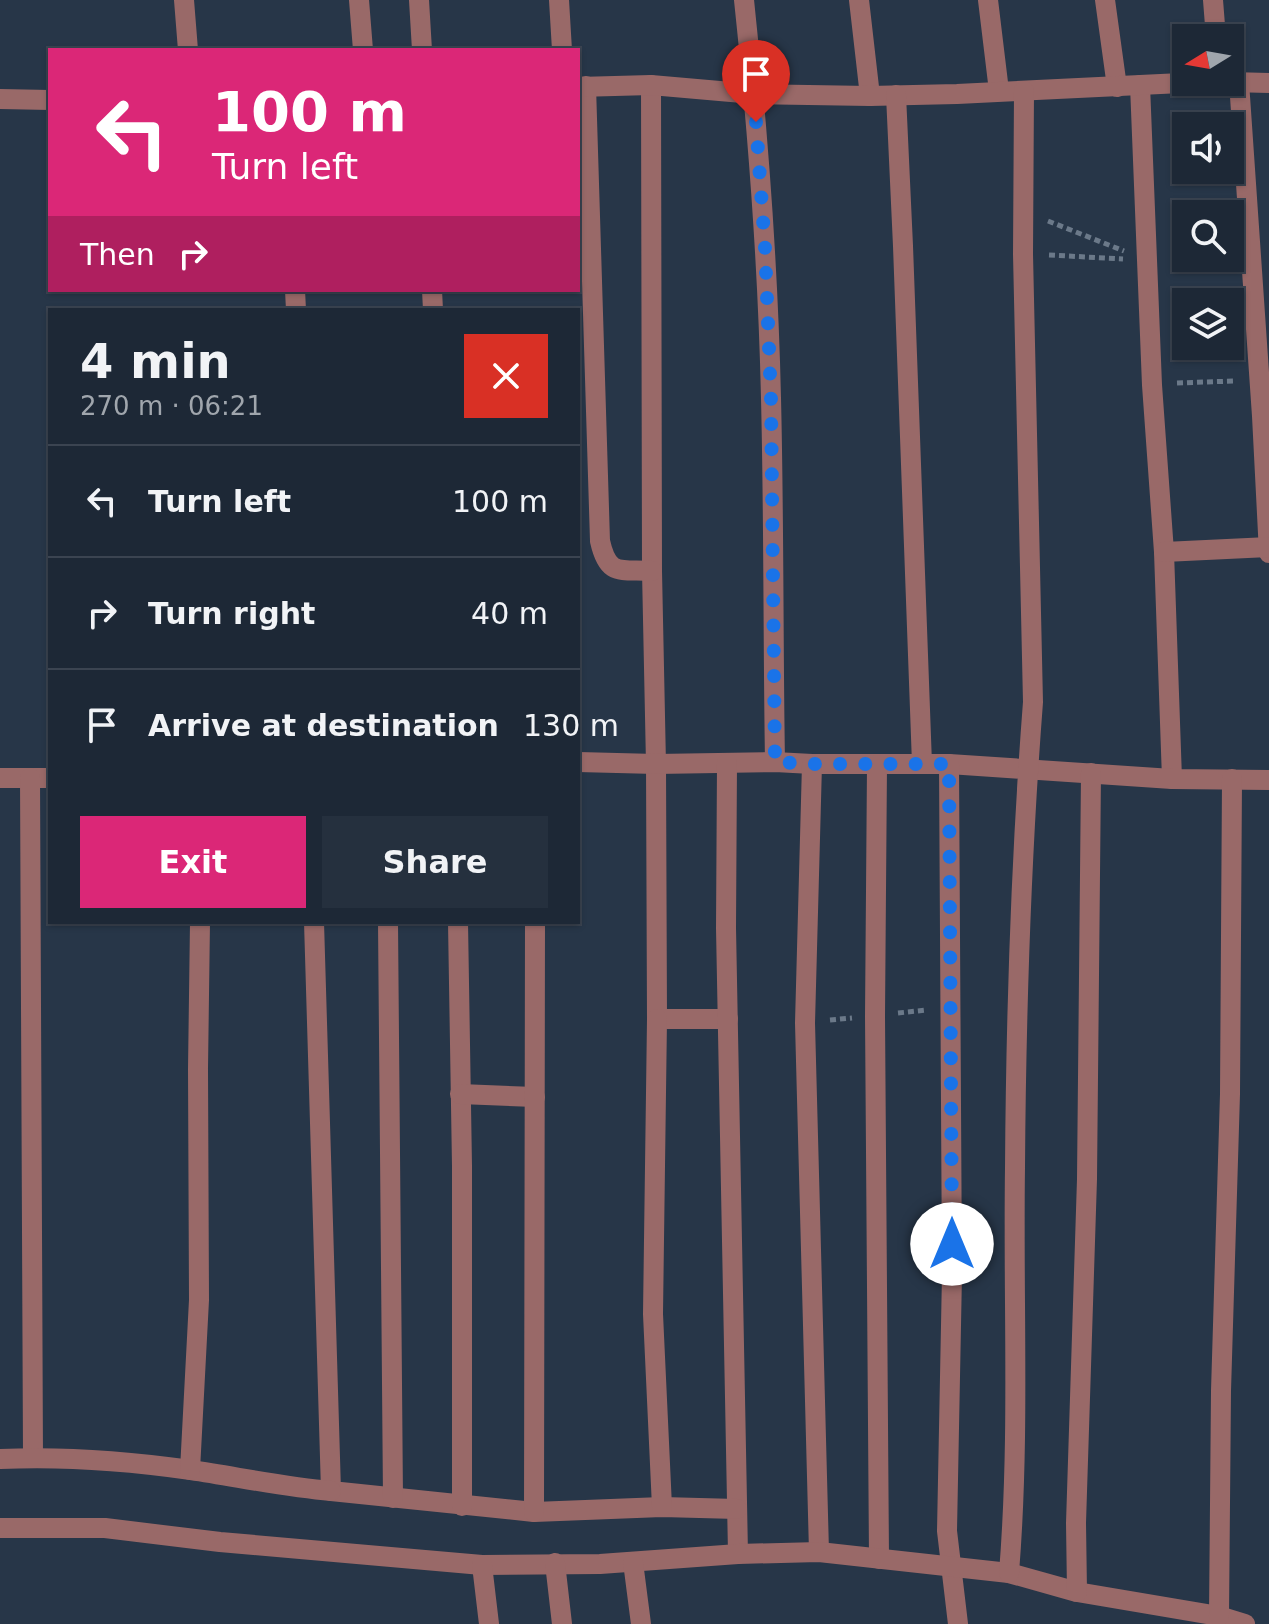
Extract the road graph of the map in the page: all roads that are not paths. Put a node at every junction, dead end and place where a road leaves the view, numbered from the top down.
1 (184, 0) edge
2 (359, 0) edge
3 (419, 0) edge
4 (559, 0) edge
5 (744, 0) edge
6 (859, 0) edge
7 (988, 0) edge
8 (1105, 0) edge
9 (1213, 0) edge
10 (1215, 24) edge
11 (188, 48) edge
12 (363, 48) edge
13 (422, 48) edge
14 (562, 48) edge
15 (1244, 82) edge
16 (1172, 83) edge
17 (1269, 83) edge
18 (651, 85) junction
19 (1140, 85) junction
20 (582, 87) edge
21 (1117, 87) junction
22 (999, 91) junction
23 (1024, 91) junction
24 (754, 94) junction
25 (896, 95) junction
26 (870, 96) junction
27 (1235, 96) edge
28 (0, 99) edge
29 (48, 100) edge
30 (1269, 547) edge
31 (1164, 552) junction
32 (1269, 553) edge
33 (652, 571) junction
34 (580, 762) edge
35 (775, 762) junction
36 (727, 763) junction
37 (656, 764) junction
38 (812, 764) junction
39 (922, 764) junction
40 (949, 764) junction
41 (877, 765) junction
42 (1028, 769) junction
43 (1091, 773) junction
44 (0, 778) edge
45 (40, 778) edge
46 (1172, 779) junction
47 (1232, 779) junction
48 (1269, 780) edge
49 (200, 924) edge
50 (314, 924) edge
51 (388, 924) edge
52 (458, 924) edge
53 (535, 924) edge
54 (657, 1019) junction
55 (728, 1019) junction
56 (460, 1094) junction
57 (535, 1097) junction
58 (33, 1457) junction
59 (0, 1459) edge
60 (190, 1470) junction
61 (331, 1491) junction
62 (393, 1498) junction
63 (462, 1506) junction
64 (662, 1507) junction
65 (737, 1509) junction
66 (534, 1512) junction
67 (0, 1528) edge
68 (819, 1552) junction
69 (738, 1554) junction
70 (879, 1559) junction
71 (633, 1562) junction
72 (555, 1563) junction
73 (482, 1565) junction
74 (951, 1566) junction
75 (1009, 1573) junction
76 (1077, 1592) junction
77 (1219, 1616) junction
78 (489, 1624) edge
79 (562, 1624) edge
80 (641, 1624) edge
81 (958, 1624) edge
82 (1245, 1624) edge

1 - 11 street
2 - 12 street
3 - 13 street
4 - 14 street
5 - 24 street
6 - 26 street
7 - 22 street
8 - 21 street
9 - 10 street
15 - 17 street
16 - 19 street
18 - 20 street
18 - 24 street
18 - 33 street
19 - 21 street
19 - 31 street
20 - 33 street
21 - 23 street
22 - 23 street
22 - 25 street
23 - 42 street
24 - 26 street
24 - 35 street
25 - 26 street
25 - 39 street
27 - 30 street
28 - 29 street
30 - 31 street
30 - 32 street
31 - 46 street
33 - 37 street
34 - 37 street
35 - 36 street
35 - 38 street
36 - 37 street
36 - 55 street
37 - 54 street
38 - 41 street
38 - 68 street
39 - 40 street
39 - 41 street
40 - 42 street
40 - 74 street
41 - 70 street
42 - 43 street
42 - 75 street
43 - 46 street
43 - 76 street
44 - 45 street
45 - 58 street
46 - 47 street
47 - 48 street
47 - 77 street
49 - 60 street
50 - 61 street
51 - 62 street
52 - 56 street
53 - 57 street
54 - 55 street
54 - 64 street
55 - 65 street
56 - 57 street
56 - 63 street
57 - 66 street
58 - 59 street
58 - 60 street
60 - 61 street
61 - 62 street
62 - 63 street
63 - 66 street
64 - 65 street
64 - 66 street
65 - 69 street
67 - 73 street
68 - 69 street
68 - 70 street
69 - 71 street
70 - 74 street
71 - 72 street
71 - 80 street
72 - 73 street
72 - 79 street
73 - 78 street
74 - 75 street
74 - 81 street
75 - 76 street
76 - 77 street
77 - 82 street

